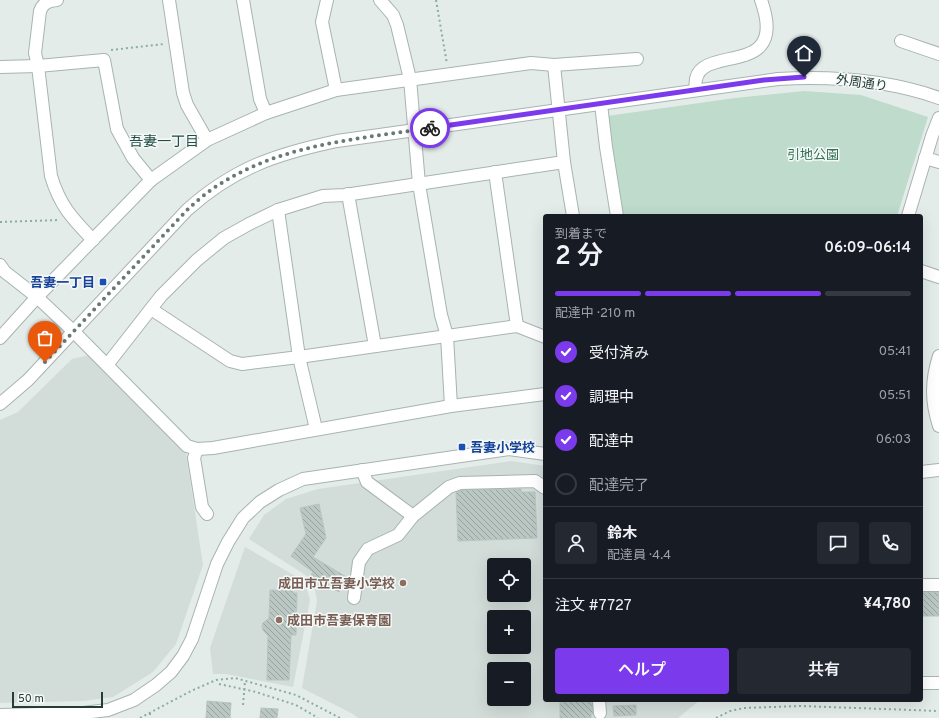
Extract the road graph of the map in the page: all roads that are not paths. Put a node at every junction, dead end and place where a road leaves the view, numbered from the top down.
1 (56, 0) edge
2 (170, 0) edge
3 (243, 0) edge
4 (327, 0) edge
5 (380, 0) edge
6 (761, 0) edge
7 (901, 41) dead end
8 (939, 54) edge
9 (637, 59) dead end
10 (554, 65) junction
11 (38, 66) junction
12 (0, 67) edge
13 (410, 79) junction
14 (336, 90) junction
15 (696, 90) junction
16 (939, 98) edge
17 (601, 104) junction
18 (558, 110) junction
19 (266, 113) junction
20 (939, 118) edge
21 (414, 130) junction
22 (207, 140) junction
23 (926, 158) junction
24 (564, 162) junction
25 (939, 162) edge
26 (495, 172) junction
27 (151, 180) junction
28 (419, 184) junction
29 (348, 194) junction
30 (278, 210) junction
31 (573, 214) edge
32 (617, 214) edge
33 (909, 214) edge
34 (93, 240) junction
35 (0, 265) edge
36 (923, 272) edge
37 (939, 277) edge
38 (36, 297) junction
39 (150, 309) junction
40 (517, 326) junction
41 (73, 331) junction
42 (447, 336) junction
43 (543, 336) edge
44 (0, 338) edge
45 (375, 346) junction
46 (939, 356) edge
47 (299, 357) junction
48 (107, 365) junction
49 (543, 394) edge
50 (0, 404) edge
51 (450, 406) junction
52 (939, 426) edge
53 (316, 429) junction
54 (197, 449) junction
55 (543, 454) edge
56 (362, 470) junction
57 (939, 470) edge
58 (923, 472) edge
59 (543, 487) edge
60 (207, 514) dead end
61 (413, 516) junction
62 (923, 585) edge
63 (939, 585) edge
64 (354, 598) dead end
65 (923, 683) edge
66 (939, 683) edge
67 (599, 702) edge
68 (600, 713) dead end
69 (0, 715) edge

1 - 11 street
2 - 22 street
3 - 19 street
4 - 14 street
5 - 13 street
6 - 15 street
7 - 8 street
9 - 10 street
10 - 13 street
10 - 18 street
11 - 12 street
11 - 27 street
11 - 34 street
13 - 14 street
13 - 21 street
14 - 19 street
15 - 16 street, 外周通り
15 - 17 street, 外周通り
17 - 18 street, 外周通り
17 - 32 street
18 - 21 street, 外周通り
18 - 24 street
19 - 22 street
20 - 23 street
21 - 28 street
21 - 41 street, 外周通り
22 - 27 street
23 - 25 street
23 - 33 street
24 - 26 street
24 - 31 street
26 - 28 street
26 - 40 street
27 - 34 street
28 - 29 street
28 - 42 street
29 - 30 street
29 - 45 street
30 - 39 street
30 - 47 street
34 - 38 street
35 - 38 street
36 - 37 street
38 - 41 street
38 - 44 street
39 - 47 street
39 - 48 street
40 - 42 street
40 - 43 street
41 - 48 street
41 - 50 street, 外周通り
42 - 45 street
42 - 51 street
45 - 47 street
46 - 52 street
47 - 53 street
48 - 54 street
49 - 51 street
51 - 53 street
53 - 54 street
54 - 60 street
55 - 56 street
56 - 61 street
56 - 69 street
57 - 58 street
59 - 61 street
61 - 64 street
62 - 63 street
65 - 66 street
67 - 68 street

